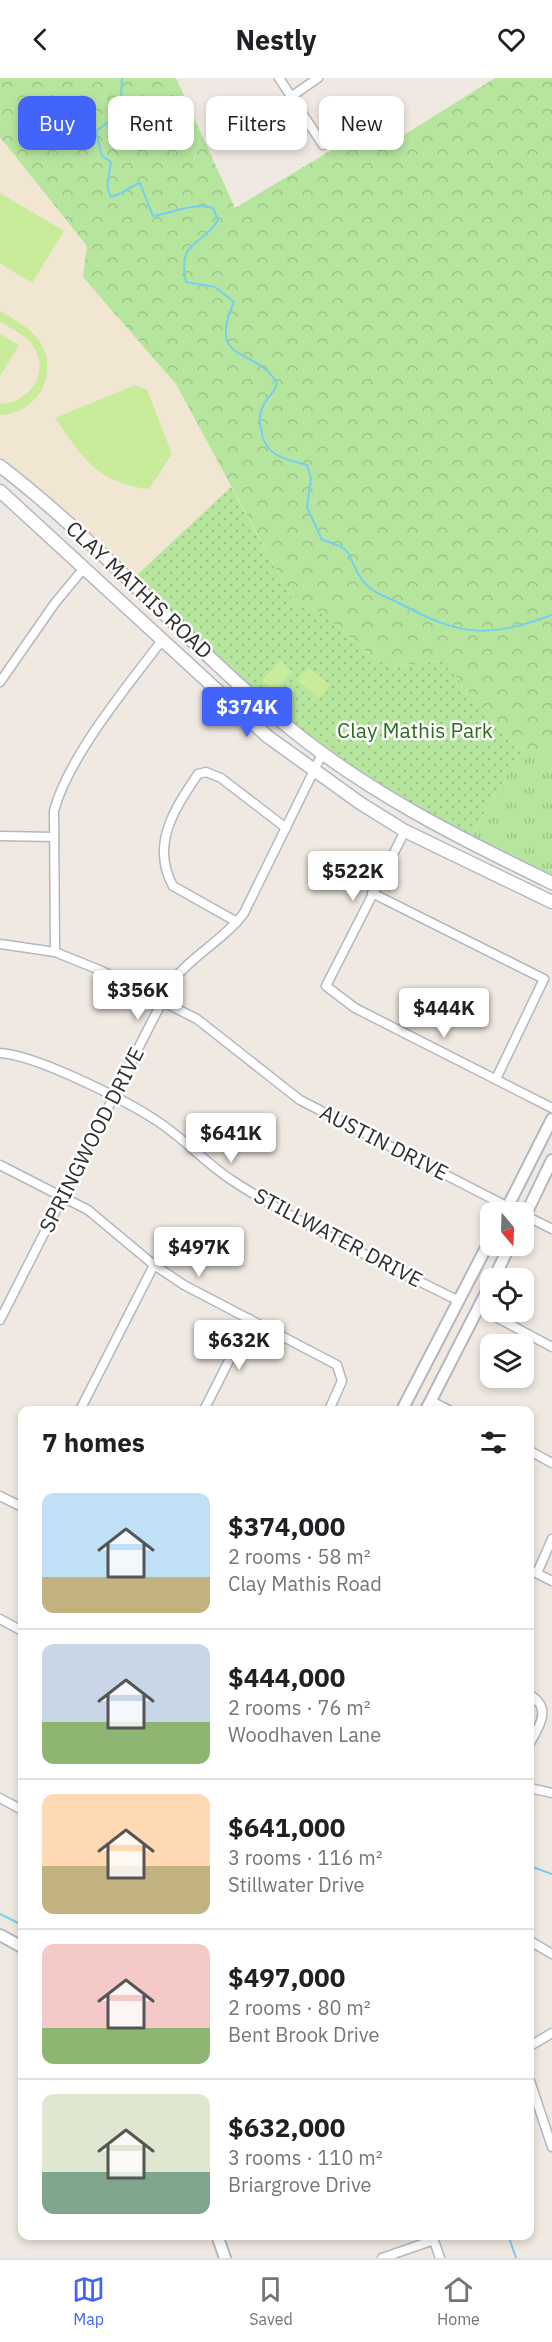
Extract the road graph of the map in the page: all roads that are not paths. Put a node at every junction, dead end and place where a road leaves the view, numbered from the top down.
1 (279, 78) edge
2 (318, 78) edge
3 (292, 96) joint
4 (307, 120) edge
5 (319, 139) edge
6 (0, 466) edge
7 (0, 492) edge
8 (84, 568) junction
9 (163, 639) junction
10 (0, 682) edge
11 (322, 754) junction
12 (313, 770) junction
13 (286, 828) junction
14 (405, 831) junction
15 (0, 836) edge
16 (54, 837) junction
17 (552, 883) edge
18 (372, 892) junction
19 (552, 902) edge
20 (237, 922) junction
21 (0, 944) edge
22 (55, 952) junction
23 (162, 1002) junction
24 (0, 1053) edge
25 (496, 1079) junction
26 (114, 1098) junction
27 (552, 1108) edge
28 (552, 1119) edge
29 (552, 1160) edge
30 (0, 1165) edge
31 (64, 1196) junction
32 (496, 1202) edge
33 (521, 1202) edge
34 (524, 1202) edge
35 (534, 1221) edge
36 (552, 1229) edge
37 (482, 1256) edge
38 (154, 1265) junction
39 (459, 1301) junction
40 (479, 1308) joint
41 (250, 1319) junction
42 (0, 1320) edge
43 (552, 1347) edge
44 (82, 1406) edge
45 (206, 1406) edge
46 (331, 1406) edge
47 (404, 1406) edge
48 (429, 1406) edge
49 (534, 1453) edge
50 (552, 1463) edge
51 (0, 1496) edge
52 (18, 1505) edge
53 (552, 1539) edge
54 (534, 1570) edge
55 (534, 1572) edge
56 (552, 1581) edge
57 (0, 1619) edge
58 (18, 1629) edge
59 (534, 1699) edge
60 (534, 1735) edge
61 (534, 1789) edge
62 (552, 1792) edge
63 (0, 1798) edge
64 (18, 1807) edge
65 (0, 1935) edge
66 (534, 1943) edge
67 (18, 1945) edge
68 (552, 1954) edge
69 (552, 2033) edge
70 (534, 2044) edge
71 (534, 2093) edge
72 (552, 2147) edge
73 (219, 2240) edge
74 (428, 2240) edge
75 (434, 2240) edge
76 (225, 2258) edge
77 (382, 2258) edge
78 (440, 2258) edge

1 - 3 street
2 - 3 street
4 - 5 street
6 - 11 main road, CLAY MATHIS ROAD
7 - 8 main road, CLAY MATHIS ROAD
8 - 9 main road, CLAY MATHIS ROAD
8 - 10 street
9 - 12 main road, CLAY MATHIS ROAD
9 - 16 street
11 - 12 street, SPRINGWOOD DRIVE
11 - 17 main road, CLAY MATHIS ROAD
12 - 13 street, SPRINGWOOD DRIVE
12 - 14 main road, CLAY MATHIS ROAD
13 - 20 street, SPRINGWOOD DRIVE
13 - 20 street
14 - 18 street
14 - 19 main road, CLAY MATHIS ROAD
15 - 16 street
16 - 22 street
18 - 25 street
18 - 25 street
20 - 23 street, SPRINGWOOD DRIVE
21 - 22 street, AUSTIN DRIVE
22 - 23 street, AUSTIN DRIVE
23 - 26 street, SPRINGWOOD DRIVE
23 - 32 street, AUSTIN DRIVE
24 - 26 street, STILLWATER DRIVE
25 - 27 street
26 - 31 street, SPRINGWOOD DRIVE
26 - 39 street, STILLWATER DRIVE
28 - 33 street
29 - 34 street
30 - 31 street
31 - 38 street
31 - 42 street, SPRINGWOOD DRIVE
35 - 36 street, AUSTIN DRIVE
37 - 39 street
38 - 41 street
38 - 44 street
39 - 47 street
40 - 43 street
40 - 48 street
41 - 45 street
41 - 46 street
49 - 50 street
51 - 52 street
53 - 54 street
55 - 56 street
57 - 58 street
59 - 60 street
61 - 62 street
63 - 64 street
65 - 67 street
66 - 68 street
69 - 70 street
71 - 72 street
73 - 76 street
74 - 77 street
75 - 78 street

